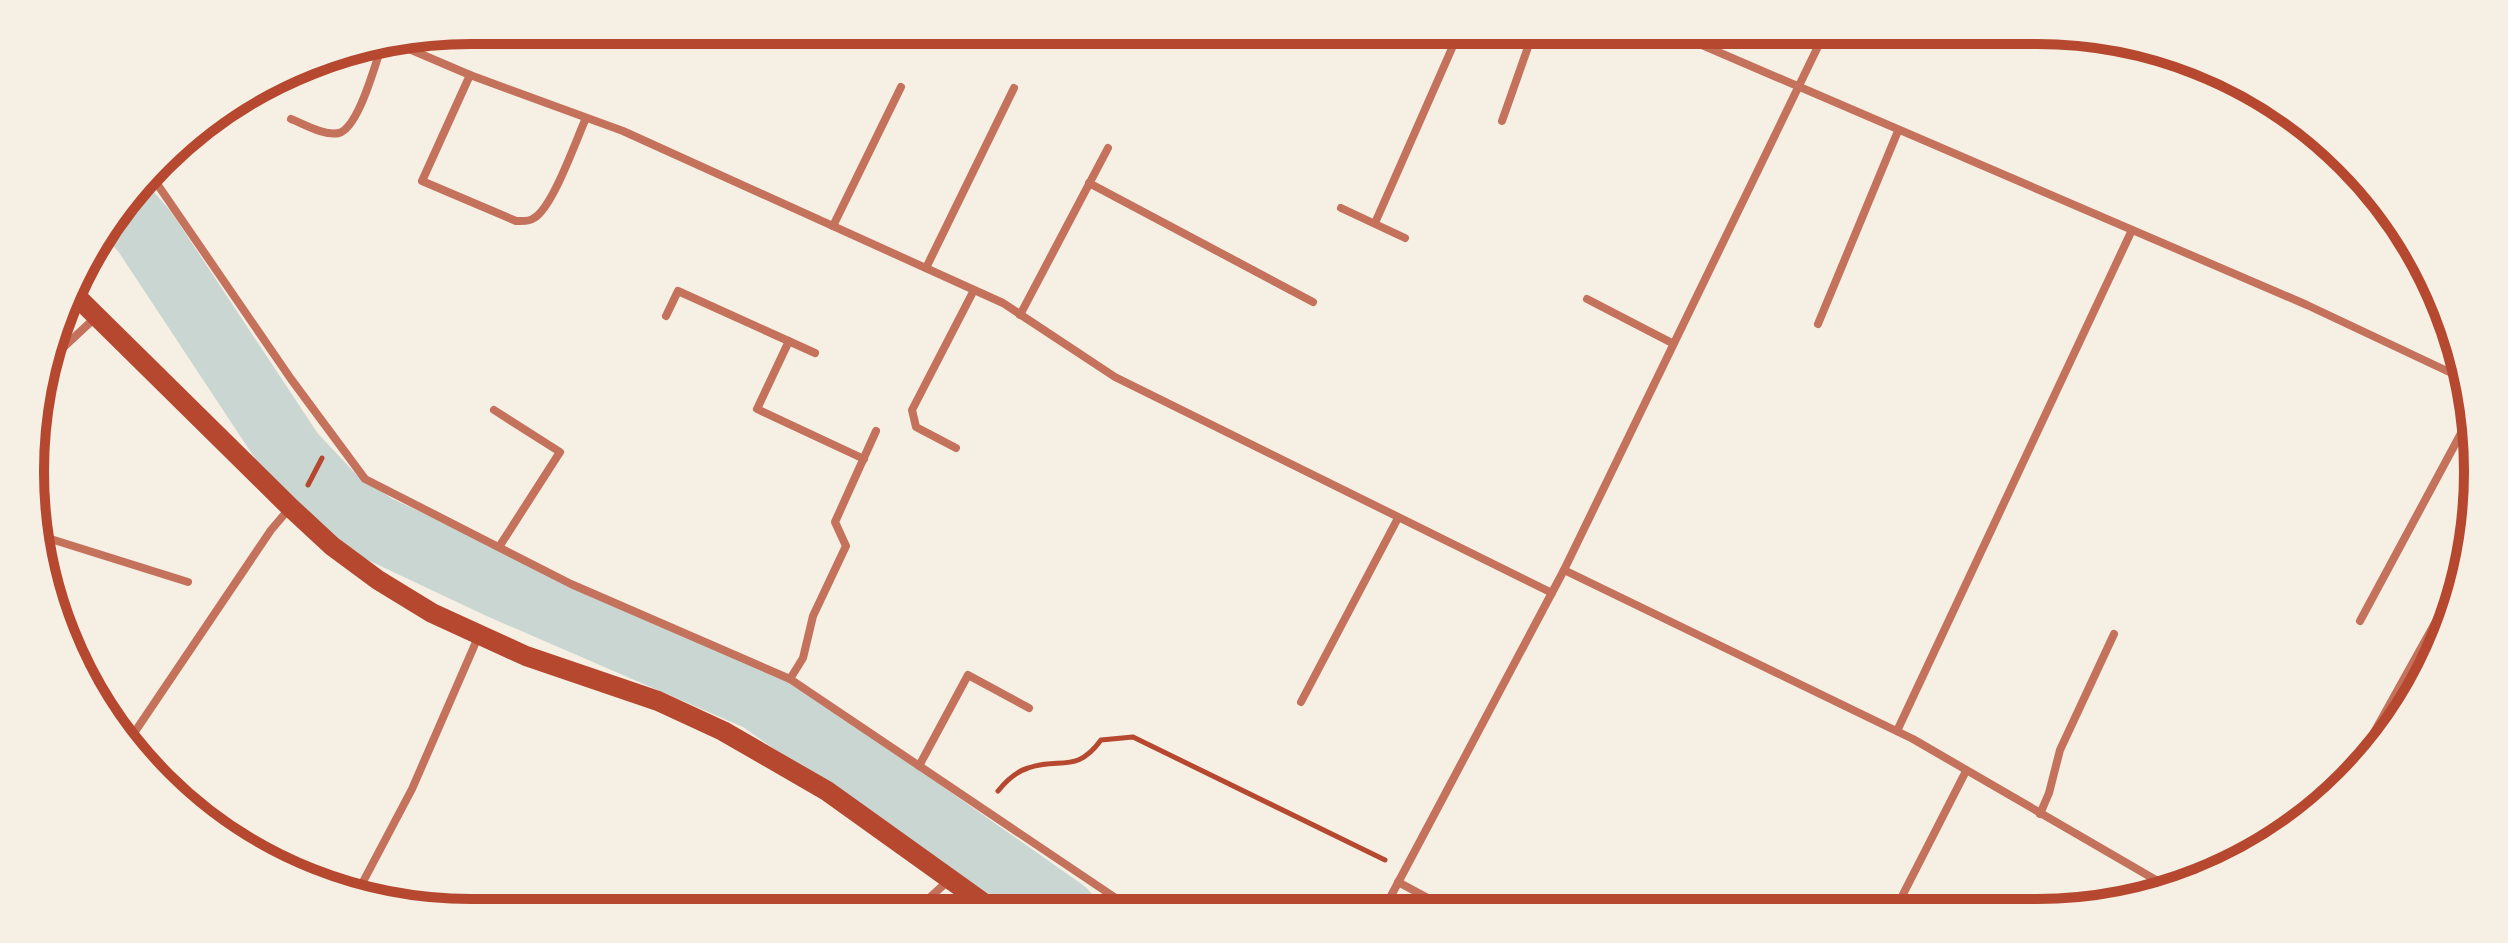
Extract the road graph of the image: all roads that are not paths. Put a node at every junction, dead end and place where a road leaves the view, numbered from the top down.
1 (1454, 44) edge
2 (1529, 44) edge
3 (1698, 44) edge
4 (1819, 44) edge
5 (409, 49) edge
6 (379, 54) edge
7 (470, 75) junction
8 (901, 87) dead end
9 (1014, 88) dead end
10 (1797, 88) junction
11 (586, 118) junction
12 (291, 119) dead end
13 (1502, 121) dead end
14 (1898, 131) junction
15 (1108, 148) dead end
16 (156, 183) edge
17 (1089, 183) junction
18 (1341, 208) dead end
19 (1375, 223) junction
20 (833, 226) junction
21 (2132, 230) junction
22 (1405, 238) dead end
23 (926, 268) junction
24 (974, 290) junction
25 (1587, 299) dead end
26 (80, 300) edge
27 (1313, 302) dead end
28 (1020, 315) junction
29 (666, 316) dead end
30 (97, 317) junction
31 (1818, 324) dead end
32 (789, 341) junction
33 (1672, 343) junction
34 (63, 348) edge
35 (815, 353) dead end
36 (2452, 373) edge
37 (494, 410) dead end
38 (876, 431) dead end
39 (2462, 432) edge
40 (956, 448) dead end
41 (864, 459) junction
42 (297, 502) junction
43 (1398, 518) junction
44 (50, 539) edge
45 (499, 547) junction
46 (1564, 570) junction
47 (188, 582) dead end
48 (1552, 593) junction
49 (2437, 620) edge
50 (2360, 621) dead end
51 (2114, 634) dead end
52 (479, 635) junction
53 (790, 679) junction
54 (1301, 702) dead end
55 (1029, 708) dead end
56 (1897, 731) junction
57 (134, 734) edge
58 (2371, 738) edge
59 (919, 766) junction
60 (1966, 771) junction
61 (2040, 814) junction
62 (951, 879) junction
63 (2157, 881) edge
64 (1398, 882) junction
65 (362, 884) edge
66 (929, 899) edge
67 (978, 899) edge
68 (1117, 899) edge
69 (1389, 899) edge
70 (1430, 899) edge
71 (1901, 899) edge

1 - 19 street
2 - 13 street
3 - 10 street
4 - 10 street
5 - 7 street
6 - 12 street
7 - 11 street
7 - 11 street
8 - 20 street
9 - 23 street
10 - 14 street
10 - 33 street
11 - 20 street
14 - 21 street
14 - 31 street
15 - 17 street
16 - 45 street
17 - 27 street
17 - 28 street
18 - 19 street
19 - 22 street
20 - 23 street
21 - 36 street
21 - 56 street
23 - 24 street
24 - 28 street
24 - 40 street
25 - 33 street
26 - 30 main road
28 - 43 street
29 - 32 street
30 - 34 street
30 - 42 main road
32 - 35 street
32 - 41 street
33 - 46 street
37 - 45 street
38 - 41 street
39 - 50 street
41 - 53 street
42 - 52 main road
42 - 57 street
43 - 48 street
43 - 54 street
44 - 47 street
45 - 53 street
46 - 48 street
46 - 56 street
48 - 64 street
49 - 58 street
51 - 61 street
52 - 62 main road
52 - 65 street
53 - 59 street
55 - 59 street
56 - 60 street
59 - 68 street
60 - 61 street
60 - 71 street
61 - 63 street
62 - 66 street
62 - 67 main road
64 - 69 street
64 - 70 street

